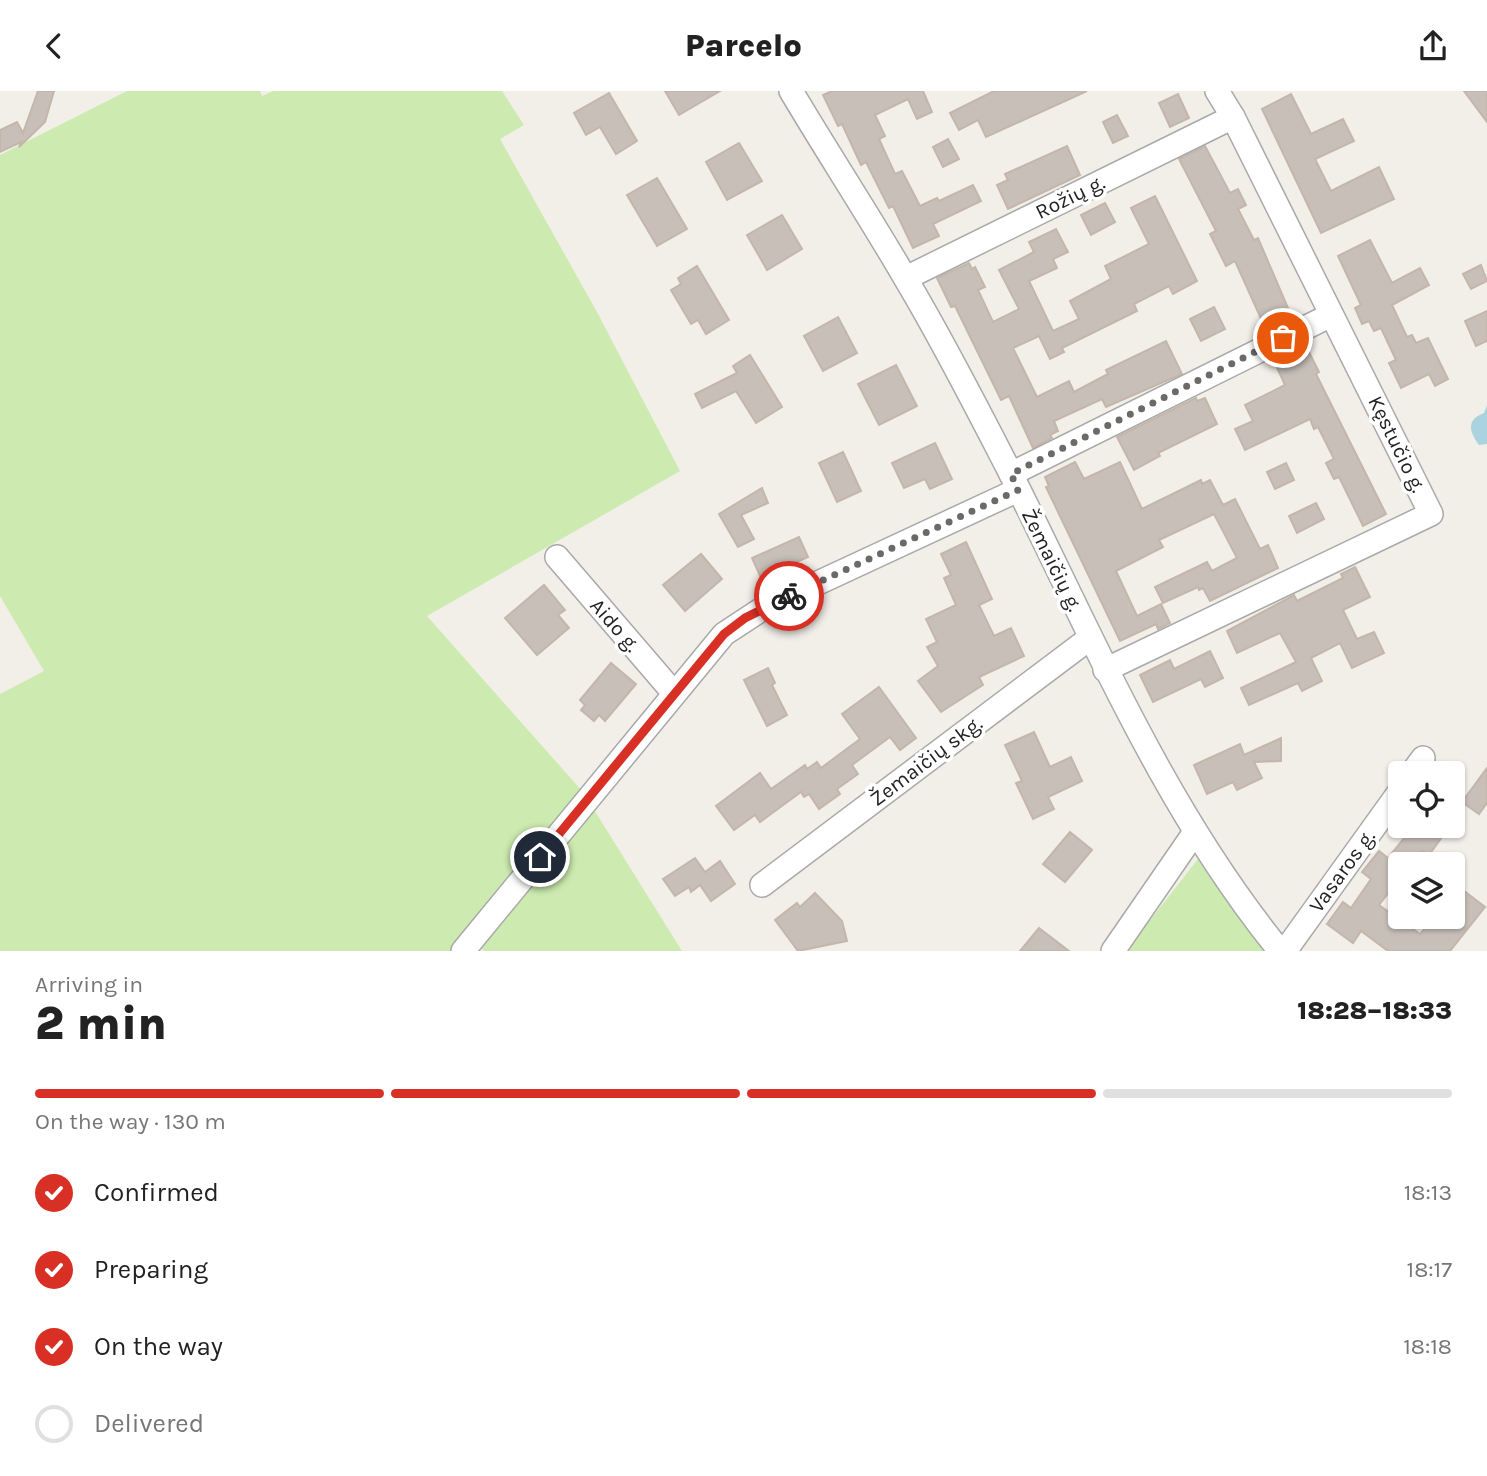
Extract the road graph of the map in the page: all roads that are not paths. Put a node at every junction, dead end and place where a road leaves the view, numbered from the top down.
1 (1217, 91) edge
2 (793, 92) edge
3 (1233, 117) junction
4 (906, 278) junction
5 (1331, 315) junction
6 (1015, 482) junction
7 (557, 557) dead end
8 (1090, 638) junction
9 (1105, 670) junction
10 (673, 692) junction
11 (1388, 806) edge
12 (1195, 832) junction
13 (762, 885) dead end
14 (463, 951) edge
15 (1113, 951) edge
16 (1282, 951) edge

1 - 3 street, Kęstučio g.
2 - 4 street, Žemaičių g.
3 - 4 street, Rožių g.
3 - 5 street, Kęstučio g.
4 - 6 street, Žemaičių g.
5 - 6 street
5 - 9 street, Kęstučio g.
6 - 8 street, Žemaičių g.
6 - 10 street
7 - 10 street, Aido g.
8 - 9 street, Žemaičių g.
8 - 13 street, Žemaičių skg.
9 - 12 street, Žemaičių g.
10 - 14 street
11 - 16 street, Vasaros g.
12 - 15 street
12 - 16 street, Žemaičių g.

